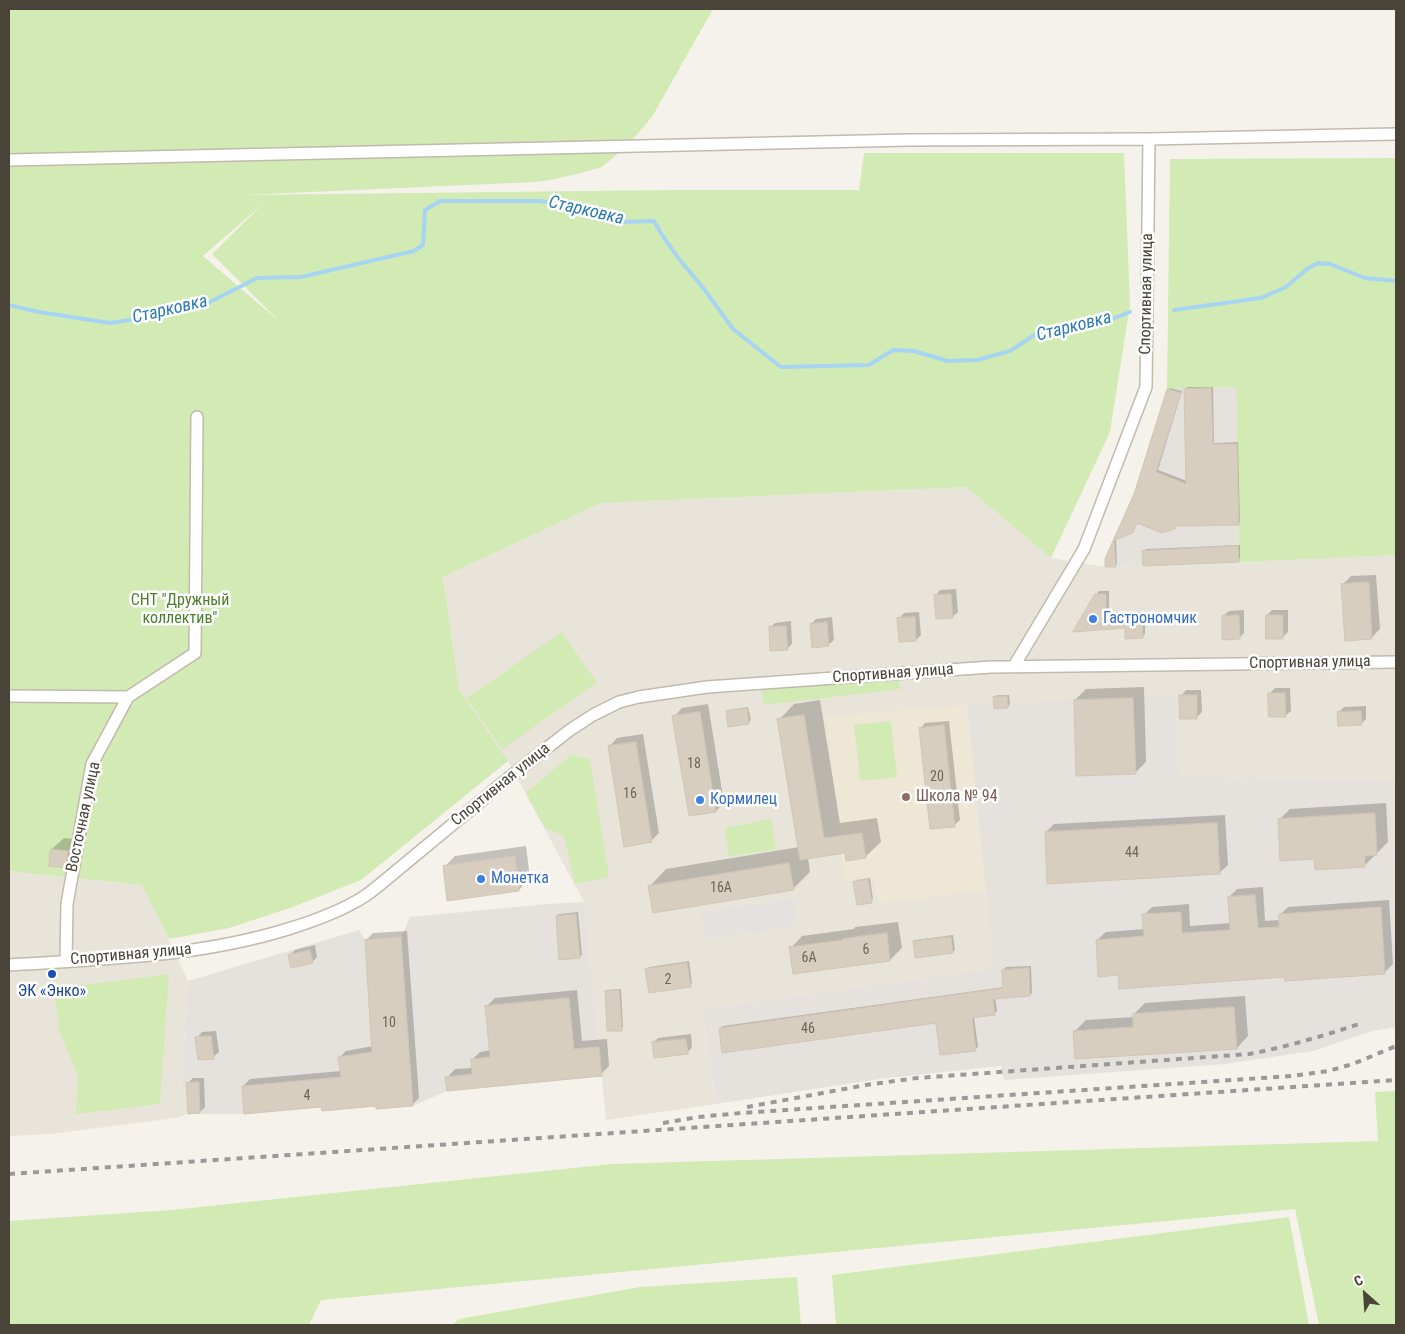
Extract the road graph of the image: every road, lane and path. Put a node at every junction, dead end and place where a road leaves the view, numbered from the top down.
1 (1396, 134) edge
2 (1149, 139) junction
3 (9, 160) edge
4 (197, 417) dead end
5 (1396, 662) edge
6 (1014, 666) junction
7 (9, 696) edge
8 (128, 697) junction
9 (66, 961) junction
10 (9, 965) edge

1 - 2 street
2 - 3 street
2 - 6 street, Спортивная улица
4 - 8 street, Восточная улица
5 - 6 street, Спортивная улица
6 - 9 street, Спортивная улица
7 - 8 street
8 - 9 street, Восточная улица
9 - 10 street, Спортивная улица

